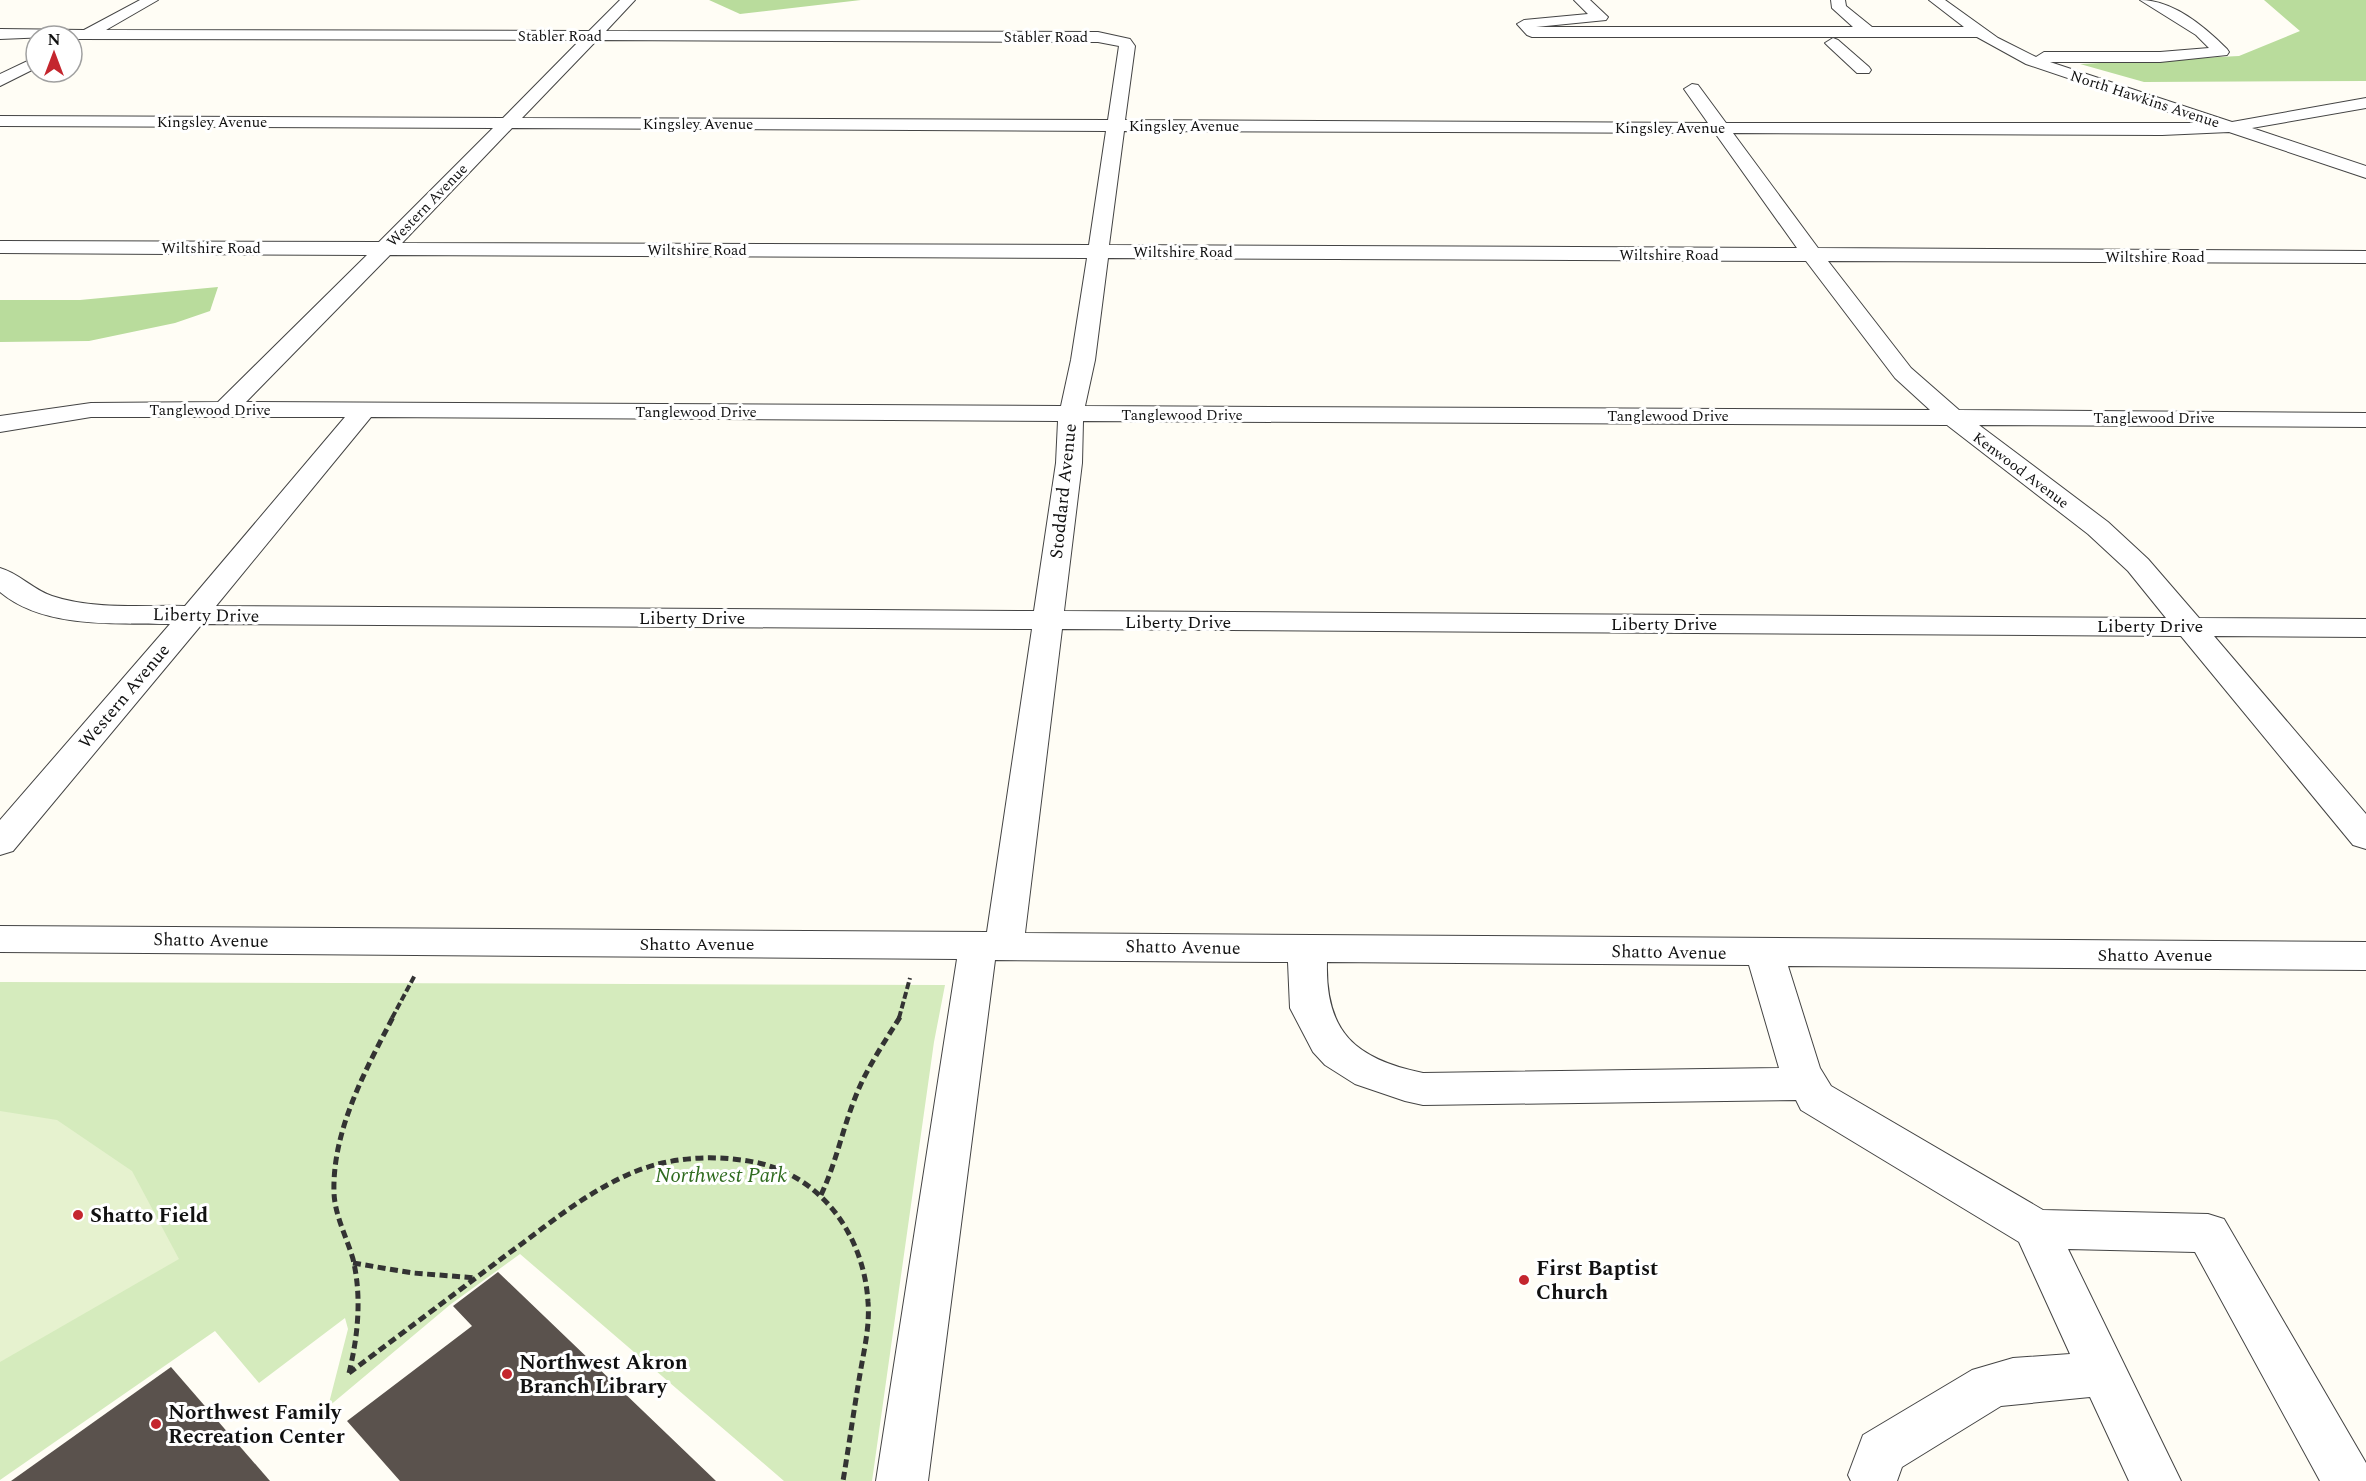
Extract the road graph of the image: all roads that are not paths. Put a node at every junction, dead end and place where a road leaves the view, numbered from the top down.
1 (151, 0) edge
2 (627, 0) edge
3 (1581, 0) edge
4 (1838, 0) edge
5 (1936, 0) edge
6 (2147, 0) edge
7 (1695, 15) dead end
8 (1735, 32) junction
9 (1868, 32) junction
10 (0, 34) edge
11 (87, 34) junction
12 (84, 36) edge
13 (590, 36) junction
14 (1987, 37) junction
15 (1120, 40) joint
16 (1833, 43) junction
17 (1619, 49) dead end
18 (2024, 57) junction
19 (24, 68) edge
20 (1863, 70) dead end
21 (0, 81) edge
22 (1692, 89) dead end
23 (2366, 103) edge
24 (0, 122) edge
25 (507, 123) junction
26 (1116, 126) junction
27 (1720, 128) junction
28 (2231, 128) junction
29 (2366, 171) edge
30 (0, 247) edge
31 (385, 249) junction
32 (1097, 252) junction
33 (1813, 255) junction
34 (2366, 257) edge
35 (225, 409) junction
36 (363, 411) junction
37 (1071, 414) junction
38 (1952, 417) junction
39 (2366, 420) edge
40 (0, 424) edge
41 (0, 577) edge
42 (191, 615) junction
43 (1047, 621) junction
44 (2188, 627) junction
45 (2366, 628) edge
46 (2366, 837) edge
47 (0, 843) edge
48 (0, 939) edge
49 (991, 946) junction
50 (1308, 948) junction
51 (1766, 953) junction
52 (2366, 956) edge
53 (1809, 1084) junction
54 (2036, 1229) junction
55 (2105, 1374) junction
56 (1874, 1475) dead end
57 (902, 1481) edge
58 (2155, 1481) edge
59 (2348, 1481) edge

1 - 11 street
2 - 13 street, Western Avenue
3 - 8 street
4 - 9 street
5 - 14 street, North Hawkins Avenue
6 - 18 street
7 - 8 street
8 - 9 street
9 - 14 street
10 - 11 street, Stabler Road
11 - 12 street
11 - 13 street, Stabler Road
13 - 15 street, Stabler Road
13 - 25 street, Western Avenue
14 - 16 street
14 - 18 street, North Hawkins Avenue
15 - 26 street, Stoddard Avenue
16 - 17 street
16 - 20 street
18 - 28 street, North Hawkins Avenue
19 - 21 street
22 - 27 street, Kenwood Avenue
23 - 28 street, Kingsley Avenue
24 - 25 street, Kingsley Avenue
25 - 26 street, Kingsley Avenue
25 - 31 street, Western Avenue
26 - 27 street, Kingsley Avenue
26 - 32 street, Stoddard Avenue
27 - 28 street, Kingsley Avenue
27 - 33 street, Kenwood Avenue
28 - 29 street, North Hawkins Avenue
30 - 31 street, Wiltshire Road
31 - 32 street, Wiltshire Road
31 - 35 street, Western Avenue
32 - 33 street, Wiltshire Road
32 - 37 street, Stoddard Avenue
33 - 34 street, Wiltshire Road
33 - 38 street, Kenwood Avenue
35 - 36 street, Tanglewood Drive
35 - 40 street, Tanglewood Drive
36 - 37 street, Tanglewood Drive
36 - 42 street, Western Avenue
37 - 38 street, Tanglewood Drive
37 - 43 street, Stoddard Avenue
38 - 39 street, Tanglewood Drive
38 - 44 street, Kenwood Avenue
41 - 42 street, Liberty Drive
42 - 43 street, Liberty Drive
42 - 47 street, Western Avenue
43 - 44 street, Liberty Drive
43 - 49 street, Stoddard Avenue
44 - 45 street, Liberty Drive
44 - 46 street, Kenwood Avenue
48 - 49 street, Shatto Avenue
49 - 50 street, Shatto Avenue
49 - 57 street, Stoddard Avenue
50 - 51 street, Shatto Avenue
50 - 53 street
51 - 52 street, Shatto Avenue
51 - 53 street
53 - 54 street
54 - 55 street
54 - 59 street
55 - 56 street
55 - 58 street

